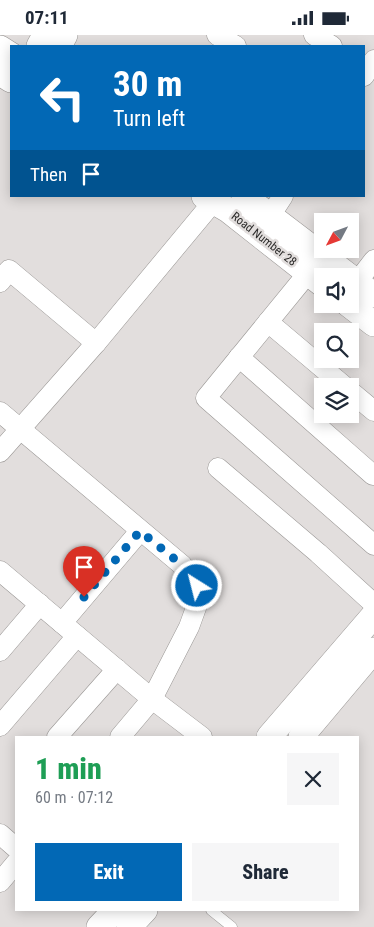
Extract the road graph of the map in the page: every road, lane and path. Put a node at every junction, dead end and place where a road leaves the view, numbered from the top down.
1 (314, 35) edge
2 (330, 45) edge
3 (247, 197) edge
4 (212, 198) edge
5 (276, 206) edge
6 (374, 260) edge
7 (336, 268) edge
8 (314, 277) edge
9 (314, 279) edge
10 (359, 281) edge
11 (0, 282) edge
12 (359, 295) edge
13 (268, 322) junction
14 (374, 324) edge
15 (96, 343) junction
16 (239, 357) junction
17 (334, 378) edge
18 (359, 398) edge
19 (374, 411) edge
20 (0, 412) edge
21 (21, 429) junction
22 (0, 452) edge
23 (218, 468) dead end
24 (373, 475) edge
25 (140, 531) junction
26 (374, 545) edge
27 (1, 573) edge
28 (374, 604) edge
29 (40, 605) junction
30 (374, 615) edge
31 (69, 629) junction
32 (374, 650) edge
33 (0, 651) edge
34 (117, 669) junction
35 (152, 699) junction
36 (0, 725) edge
37 (58, 736) edge
38 (121, 736) edge
39 (201, 736) edge
40 (270, 736) edge
41 (302, 736) edge
42 (0, 834) edge
43 (15, 847) edge
44 (15, 864) edge
45 (0, 882) edge
46 (114, 911) edge
47 (144, 911) edge
48 (212, 911) edge
49 (99, 927) edge
50 (129, 927) edge
51 (232, 927) edge

1 - 2 street
3 - 5 street, Road Number 28
4 - 8 street, Road Number 28
4 - 15 street
5 - 7 street, Road Number 28
6 - 10 street
9 - 13 street
11 - 15 street
12 - 14 street, Road Number 28
13 - 16 street
13 - 17 street
15 - 21 street
16 - 24 street
16 - 26 street
18 - 19 street
20 - 21 street
21 - 22 street
21 - 25 street
23 - 28 street
25 - 31 street
25 - 35 street
27 - 29 street
29 - 31 street
29 - 33 street
30 - 40 street
31 - 34 street
31 - 36 street
32 - 41 street
34 - 35 street
34 - 37 street
35 - 38 street
35 - 39 street
42 - 43 street
44 - 45 street
46 - 49 street
47 - 50 street
48 - 51 lane

